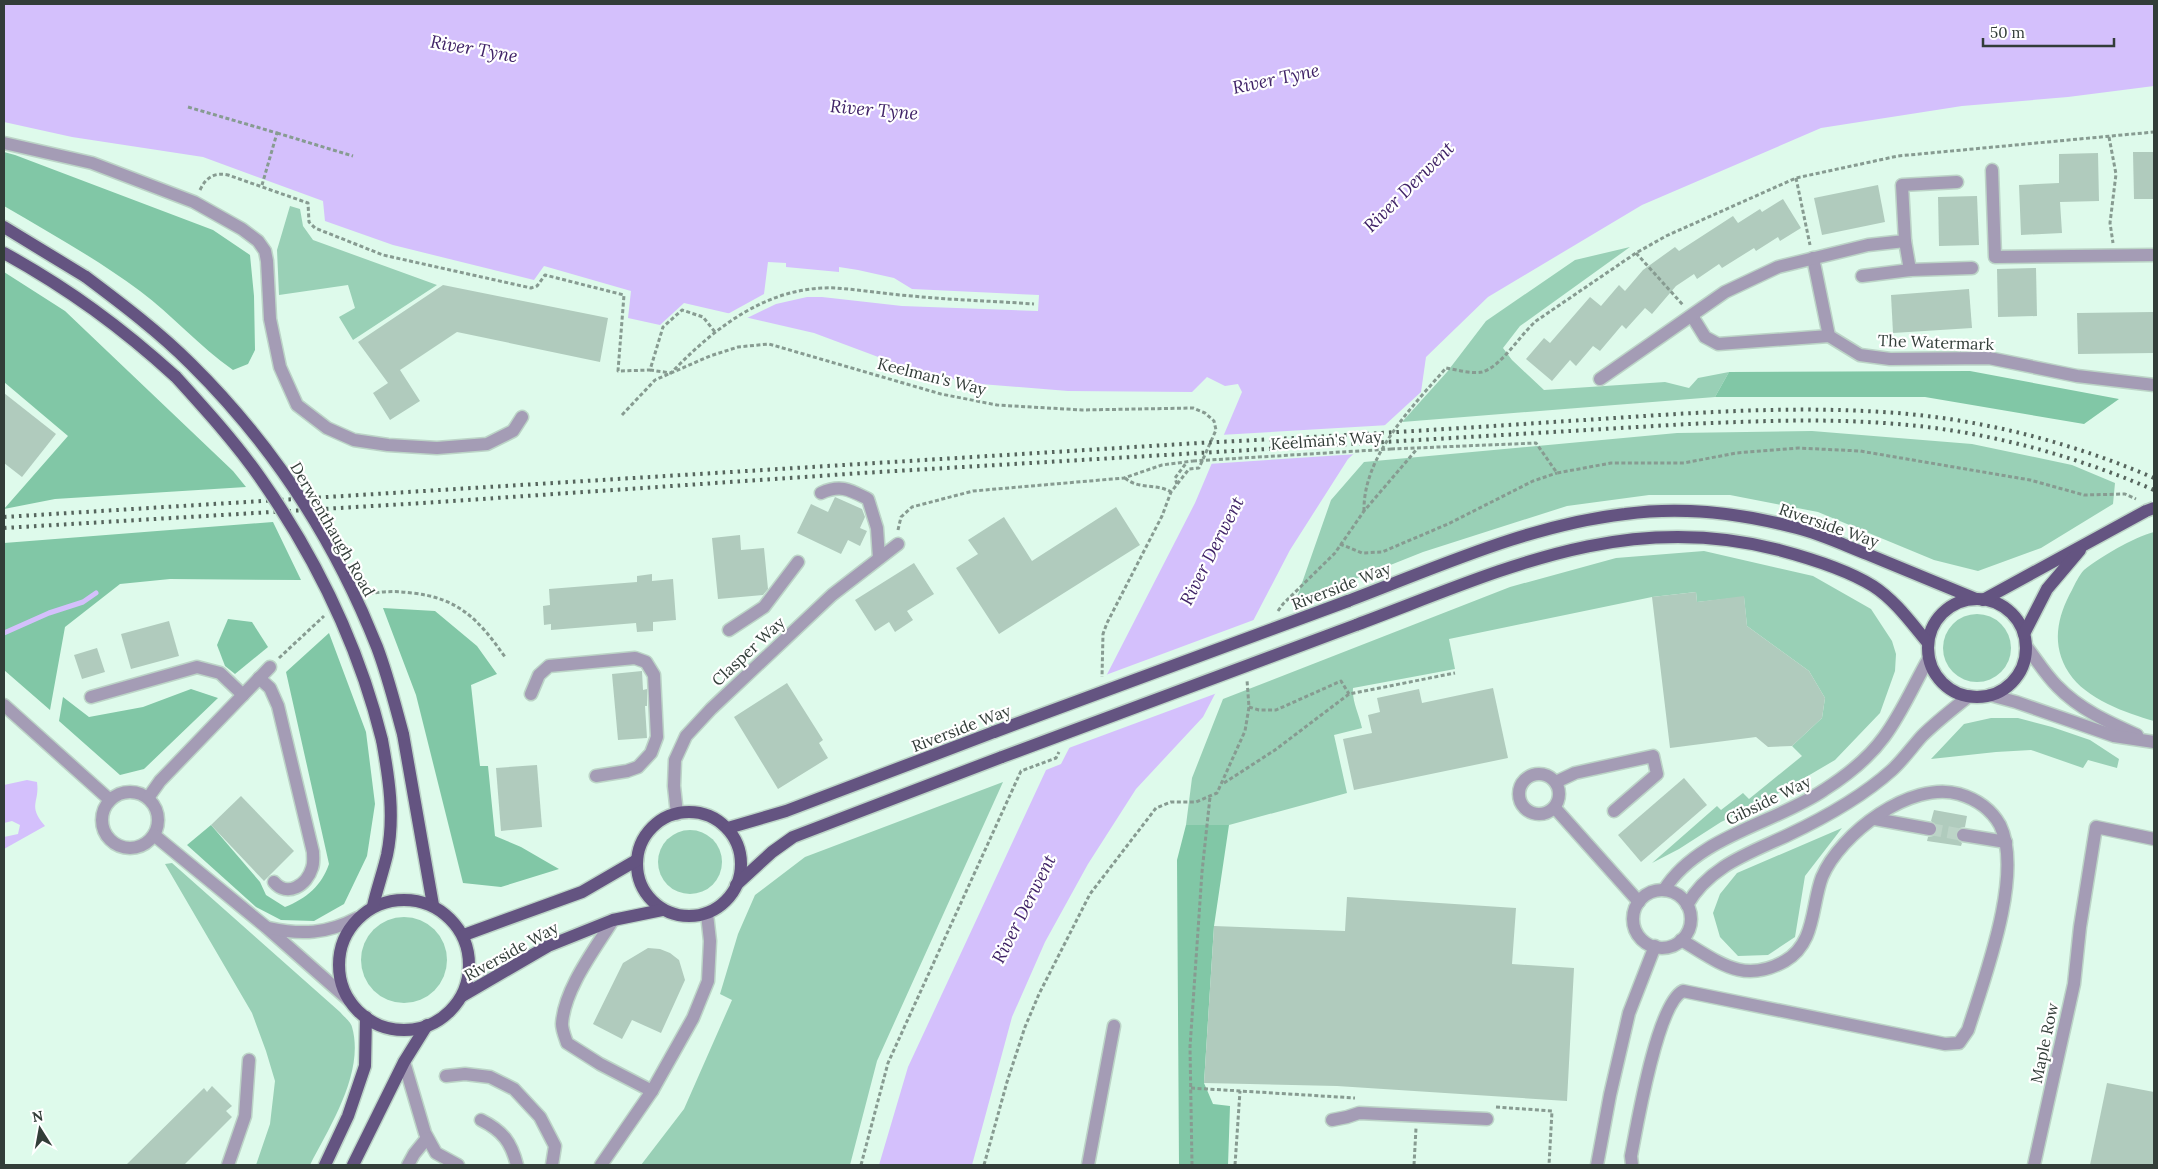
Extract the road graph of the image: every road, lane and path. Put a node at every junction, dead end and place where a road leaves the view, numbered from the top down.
1 (188, 107) dead end
2 (2154, 132) edge
3 (277, 133) junction
4 (2109, 137) junction
5 (4, 144) edge
6 (353, 156) dead end
7 (1992, 170) dead end
8 (1796, 178) junction
9 (1957, 182) dead end
10 (262, 185) junction
11 (194, 202) junction
12 (4, 227) edge
13 (1905, 240) junction
14 (4, 252) edge
15 (1636, 253) junction
16 (2154, 255) edge
17 (2114, 256) junction
18 (1813, 258) junction
19 (1972, 268) dead end
20 (1910, 270) junction
21 (1862, 276) dead end
22 (1034, 304) dead end
23 (1692, 316) junction
24 (715, 332) junction
25 (1829, 336) junction
26 (650, 370) junction
27 (671, 373) junction
28 (1600, 379) dead end
29 (2154, 385) edge
30 (622, 415) dead end
31 (522, 417) dead end
32 (1417, 449) junction
33 (1187, 462) junction
34 (1557, 473) junction
35 (1124, 478) junction
36 (1177, 484) junction
37 (1170, 492) junction
38 (821, 493) dead end
39 (2147, 507) edge
40 (2089, 541) junction
41 (898, 544) joint
42 (1340, 544) dead end
43 (879, 558) junction
44 (798, 562) dead end
45 (366, 594) dead end
46 (1980, 599) junction
47 (329, 613) dead end
48 (729, 630) dead end
49 (2025, 640) junction
50 (1928, 643) junction
51 (505, 656) dead end
52 (1929, 658) junction
53 (270, 667) joint
54 (1455, 673) dead end
55 (259, 678) junction
56 (1098, 684) dead end
57 (531, 694) dead end
58 (1350, 694) junction
59 (243, 695) junction
60 (1990, 695) junction
61 (1969, 696) junction
62 (91, 697) dead end
63 (4, 705) edge
64 (1249, 707) dead end
65 (2151, 741) edge
66 (1060, 750) dead end
67 (596, 776) dead end
68 (1556, 782) junction
69 (1223, 784) dead end
70 (148, 798) junction
71 (110, 800) junction
72 (1554, 808) junction
73 (1614, 811) dead end
74 (677, 814) junction
75 (1875, 819) junction
76 (728, 828) junction
77 (1930, 830) tunnel mouth
78 (154, 835) junction
79 (1963, 835) tunnel mouth
80 (2154, 839) edge
81 (2006, 842) junction
82 (637, 860) junction
83 (274, 882) dead end
84 (736, 885) junction
85 (1664, 890) junction
86 (1638, 902) junction
87 (433, 905) junction
88 (1687, 905) junction
89 (373, 906) junction
90 (662, 910) junction
91 (707, 914) junction
92 (357, 918) junction
93 (613, 920) junction
94 (266, 927) junction
95 (464, 935) junction
96 (1681, 940) junction
97 (1655, 946) junction
98 (462, 996) junction
99 (350, 1001) junction
100 (366, 1017) junction
101 (427, 1025) junction
102 (1114, 1026) dead end
103 (249, 1060) dead end
104 (404, 1062) junction
105 (446, 1076) dead end
106 (1191, 1088) junction
107 (652, 1091) junction
108 (1417, 1115) junction
109 (1486, 1119) dead end
110 (481, 1120) dead end
111 (1332, 1120) dead end
112 (426, 1135) junction
113 (228, 1165) edge
114 (325, 1165) edge
115 (353, 1165) edge
116 (408, 1165) edge
117 (458, 1165) edge
118 (517, 1165) edge
119 (552, 1165) edge
120 (601, 1165) edge
121 (861, 1165) edge
122 (984, 1165) edge
123 (1088, 1165) edge
124 (1192, 1165) edge
125 (1235, 1165) edge
126 (1414, 1165) edge
127 (1597, 1165) edge
128 (1632, 1165) edge
129 (2034, 1165) edge

1 - 3 path
2 - 4 path
3 - 6 path
3 - 10 path
4 - 8 path
4 - 17 path
5 - 11 street
7 - 17 street
8 - 15 path
8 - 18 path
9 - 13 street
10 - 11 path
10 - 26 path
11 - 31 street
12 - 87 main road, Derwenthaugh Road, bridge
13 - 18 street
13 - 20 street
14 - 89 main road, bridge
15 - 23 path
15 - 32 path
16 - 17 street
18 - 23 street
18 - 25 street
19 - 20 street
20 - 21 street
22 - 24 path
23 - 25 street
23 - 28 street
24 - 26 path
24 - 27 path
25 - 29 street, The Watermark
26 - 27 path
27 - 30 path, Keelman's Way
27 - 36 path, Keelman's Way
32 - 33 path, Keelman's Way, bridge
32 - 34 path, Keelman's Way
33 - 35 path, Keelman's Way
33 - 36 path
34 - 39 path
34 - 42 path
35 - 37 path
35 - 41 path
36 - 37 path, Keelman's Way
37 - 56 path
38 - 43 street
39 - 40 main road
40 - 46 main road
40 - 49 main road
41 - 43 street, Clasper Way
43 - 74 street, Clasper Way
44 - 48 street
45 - 51 path
46 - 49 main road
46 - 50 main road
46 - 76 main road, Riverside Way, bridge
47 - 53 path
49 - 60 main road
49 - 65 street
50 - 52 main road
50 - 84 main road, bridge
52 - 61 main road
52 - 85 street, Gibside Way
53 - 55 street
54 - 58 path
55 - 59 street
55 - 83 street
57 - 67 street
58 - 64 path
58 - 69 path
59 - 62 street
59 - 70 street
60 - 61 main road
60 - 65 street
61 - 88 street
63 - 71 street
66 - 121 path
68 - 72 street
68 - 72 street
68 - 73 street
70 - 71 street
70 - 78 street
71 - 78 street
72 - 86 street
74 - 76 main road
74 - 82 main road
75 - 77 street
75 - 81 street
75 - 96 street
76 - 84 main road
78 - 94 street
79 - 81 street
80 - 129 street, Maple Row
81 - 128 street
82 - 90 main road
82 - 95 main road, Riverside Way
84 - 91 main road
85 - 86 street, Gibside Way
85 - 88 street
86 - 97 street
87 - 89 main road
87 - 95 main road
88 - 96 street
89 - 92 main road
90 - 91 main road
90 - 93 main road, Riverside Way
91 - 107 street
92 - 94 street
92 - 99 main road
93 - 98 main road, Riverside Way
93 - 107 street
94 - 99 street
95 - 98 main road
96 - 97 street
97 - 127 street
98 - 101 main road
99 - 100 main road
100 - 101 main road
100 - 114 main road
101 - 104 main road
102 - 123 street
103 - 113 street
104 - 112 street
104 - 115 main road
105 - 119 street
106 - 122 path
106 - 124 path
106 - 125 path
107 - 120 street
108 - 109 street
108 - 111 street
108 - 126 path
110 - 118 street
112 - 116 street
112 - 117 street

